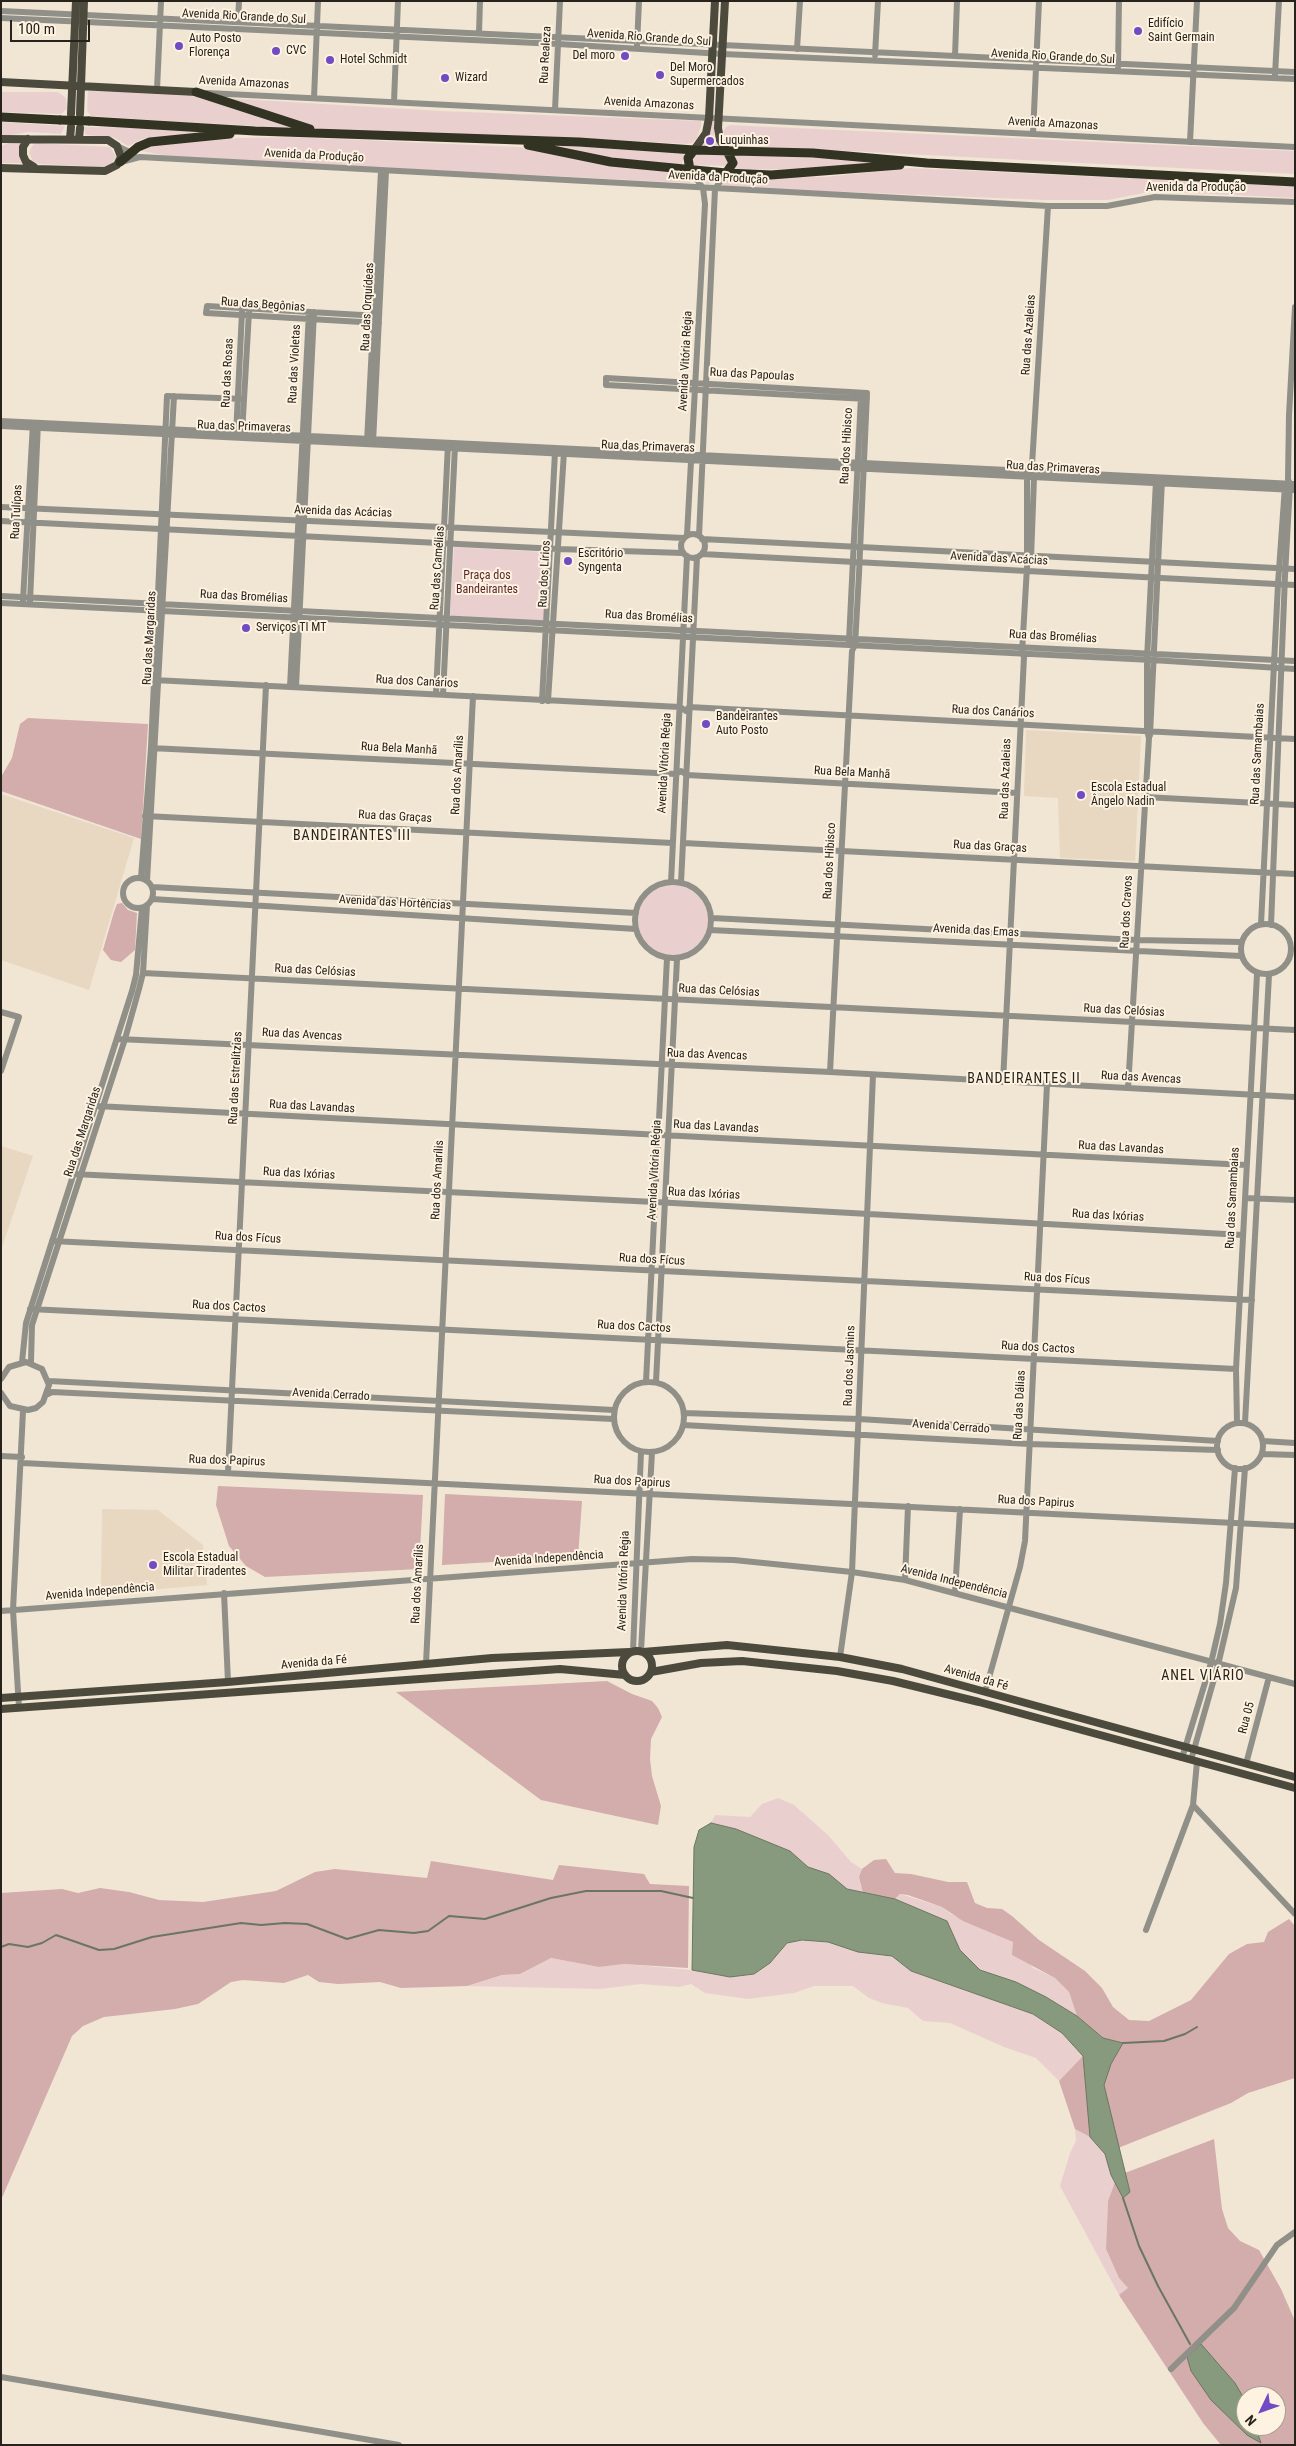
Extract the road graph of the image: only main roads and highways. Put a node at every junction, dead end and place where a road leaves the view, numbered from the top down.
1 (76, 1) edge
2 (84, 1) edge
3 (715, 1) edge
4 (725, 1) edge
5 (80, 18) junction
6 (1, 82) edge
7 (76, 86) junction
8 (196, 92) joint
9 (71, 114) dead end
10 (80, 114) dead end
11 (1, 117) edge
12 (71, 127) dead end
13 (80, 128) dead end
14 (255, 131) junction
15 (320, 132) junction
16 (1, 139) edge
17 (28, 139) junction
18 (70, 139) junction
19 (80, 139) junction
20 (506, 140) junction
21 (694, 150) junction
22 (727, 151) junction
23 (120, 162) junction
24 (927, 163) junction
25 (3, 167) edge
26 (37, 169) junction
27 (690, 170) junction
28 (726, 173) junction
29 (1295, 182) edge
30 (637, 1651) junction
31 (651, 1672) junction
32 (625, 1675) junction
33 (1, 1698) edge
34 (1, 1709) edge
35 (1295, 1777) edge
36 (1295, 1788) edge

1 - 5 main road
2 - 5 main road
3 - 21 main road
4 - 22 main road
5 - 7 main road
6 - 7 main road, Avenida Amazonas
7 - 8 main road, Avenida Amazonas
7 - 9 main road
7 - 10 main road
8 - 15 highway
11 - 14 highway, bridge
12 - 18 main road
13 - 19 main road
14 - 15 highway
14 - 23 highway
15 - 20 highway
16 - 17 main road
17 - 18 main road
17 - 26 main road
18 - 19 main road
19 - 23 main road
20 - 21 highway
20 - 27 highway
21 - 22 highway
21 - 27 highway
22 - 24 highway
22 - 28 highway
23 - 26 main road
24 - 28 highway
24 - 29 highway
25 - 26 main road
27 - 28 highway
30 - 31 main road
30 - 32 main road
30 - 33 main road, Avenida da Fé
30 - 35 main road, Avenida da Fé
31 - 32 main road
31 - 36 main road, Avenida da Fé
32 - 34 main road, Avenida da Fé

